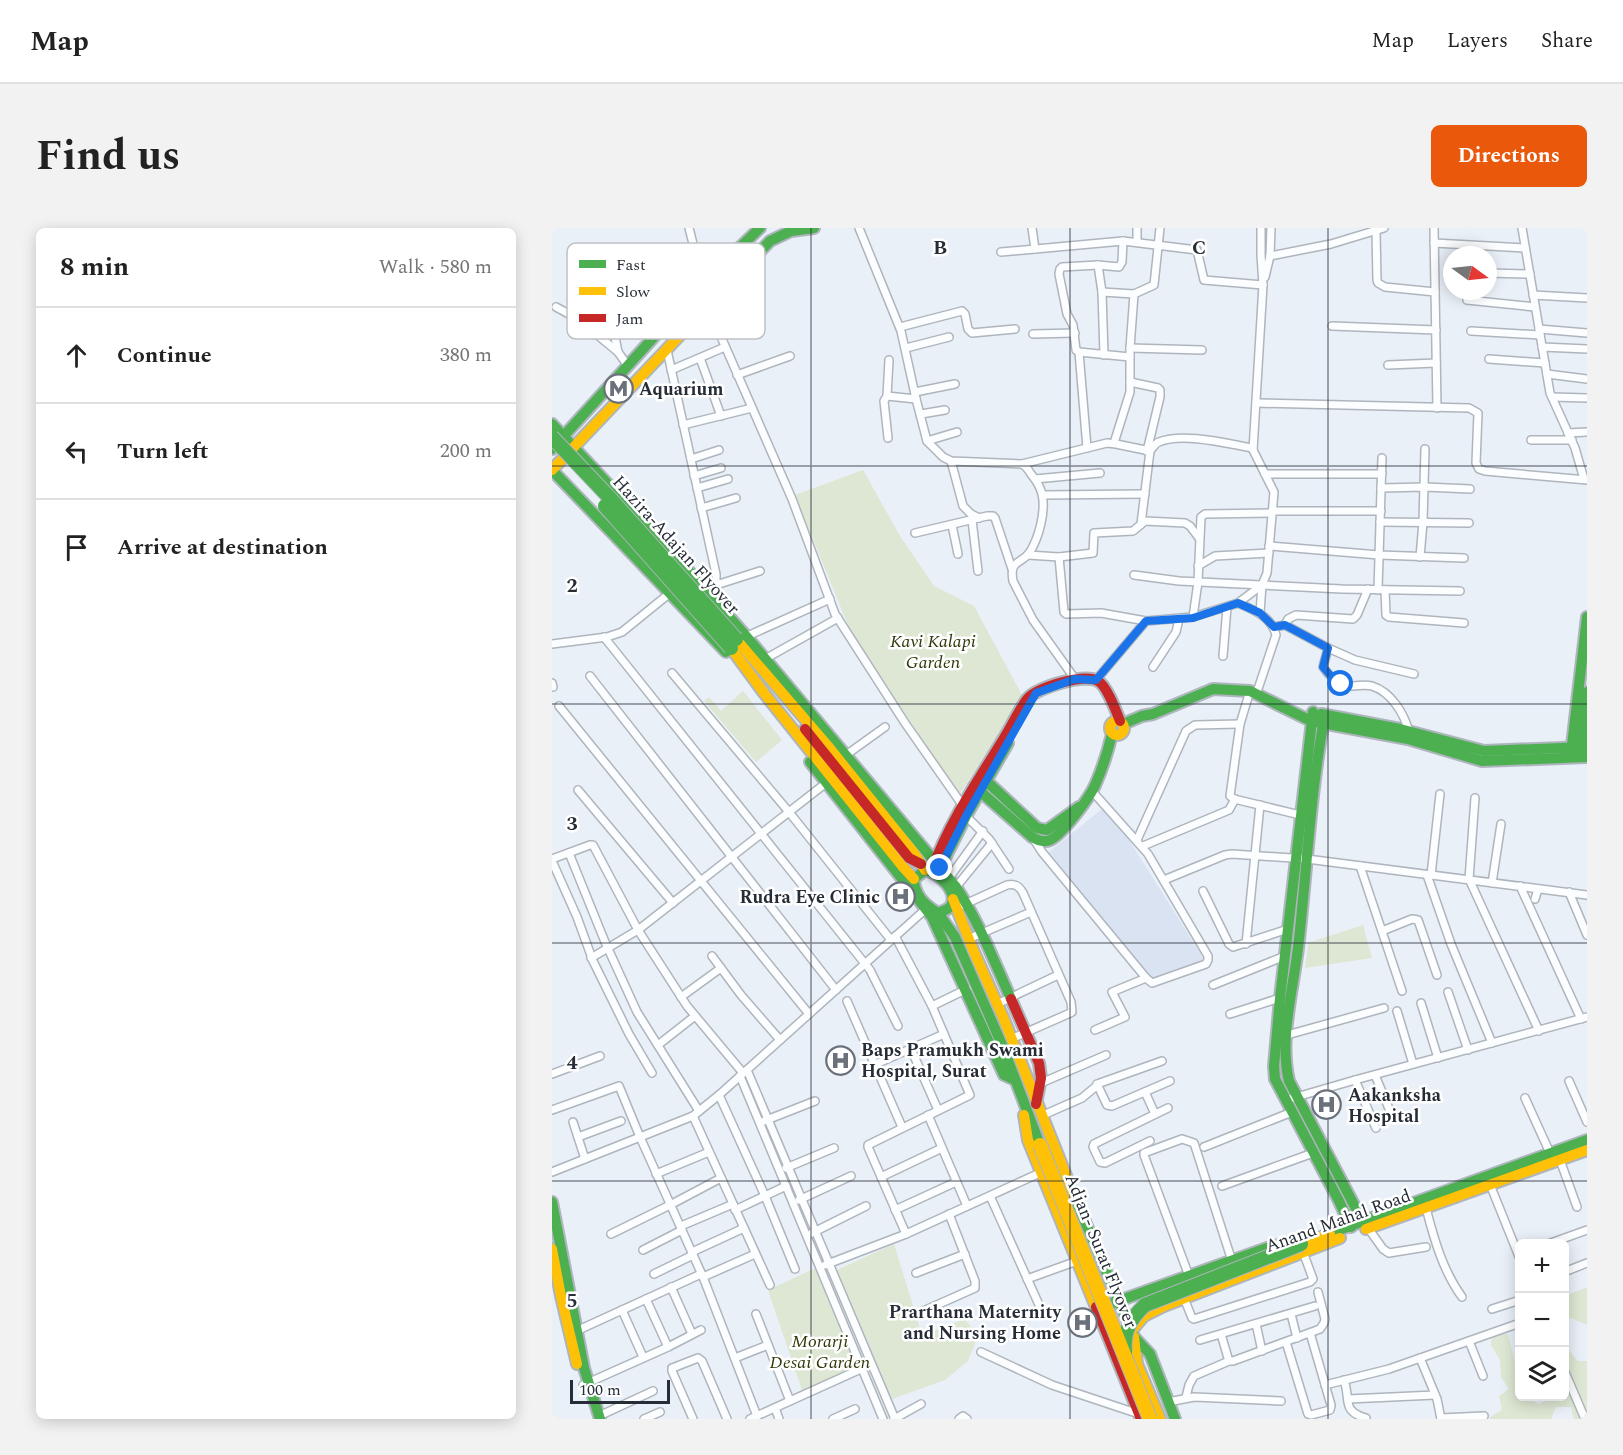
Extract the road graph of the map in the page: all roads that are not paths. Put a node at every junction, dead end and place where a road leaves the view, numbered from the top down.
1 (689, 228) edge
2 (760, 228) edge
3 (814, 228) edge
4 (859, 228) edge
5 (1032, 228) edge
6 (1137, 228) edge
7 (1160, 228) edge
8 (1261, 228) edge
9 (1271, 228) edge
10 (1384, 228) edge
11 (1434, 228) edge
12 (1522, 228) edge
13 (1376, 231) junction
14 (1123, 241) junction
15 (1137, 242) junction
16 (693, 243) edge
17 (744, 243) edge
18 (1434, 243) junction
19 (1158, 245) junction
20 (765, 246) edge
21 (1525, 248) junction
22 (1035, 249) junction
23 (1001, 252) dead end
24 (1270, 256) junction
25 (1098, 265) junction
26 (1497, 273) edge
27 (1530, 274) junction
28 (1263, 285) junction
29 (1102, 292) junction
30 (1435, 292) junction
31 (1134, 294) junction
32 (1533, 294) junction
33 (1587, 298) edge
34 (1467, 300) dead end
35 (556, 307) dead end
36 (1535, 307) junction
37 (567, 313) edge
38 (1332, 326) dead end
39 (900, 327) junction
40 (1015, 328) dead end
41 (1436, 330) junction
42 (1471, 331) dead end
43 (1539, 332) junction
44 (1075, 333) junction
45 (1587, 333) edge
46 (1033, 334) dead end
47 (949, 337) dead end
48 (602, 339) edge
49 (615, 339) edge
50 (652, 339) edge
51 (677, 339) edge
52 (722, 339) edge
53 (725, 347) junction
54 (1542, 347) junction
55 (906, 348) junction
56 (1130, 348) junction
57 (1587, 349) edge
58 (667, 350) junction
59 (1202, 350) dead end
60 (618, 352) junction
61 (1080, 352) junction
62 (1104, 355) junction
63 (790, 356) dead end
64 (1130, 357) junction
65 (700, 358) junction
66 (1488, 359) dead end
67 (889, 360) dead end
68 (1436, 363) junction
69 (1545, 363) junction
70 (1388, 365) dead end
71 (628, 366) junction
72 (671, 370) junction
73 (1547, 374) junction
74 (737, 375) junction
75 (1587, 379) edge
76 (1131, 382) junction
77 (955, 384) dead end
78 (915, 395) junction
79 (887, 396) junction
80 (1552, 398) junction
81 (1587, 398) edge
82 (1256, 403) junction
83 (752, 408) junction
84 (1437, 408) junction
85 (945, 410) dead end
86 (921, 414) junction
87 (721, 416) junction
88 (683, 425) junction
89 (593, 428) junction
90 (555, 431) edge
91 (957, 432) dead end
92 (1568, 432) junction
93 (1587, 432) edge
94 (888, 438) dead end
95 (1531, 440) dead end
96 (1572, 440) junction
97 (927, 441) junction
98 (1114, 443) junction
99 (574, 448) junction
100 (1087, 448) junction
101 (1253, 448) junction
102 (552, 449) edge
103 (1425, 449) dead end
104 (719, 450) dead end
105 (1148, 451) junction
106 (1382, 458) dead end
107 (691, 459) junction
108 (587, 461) junction
109 (951, 461) junction
110 (1022, 464) junction
111 (720, 468) dead end
112 (552, 470) edge
113 (1100, 473) dead end
114 (1265, 474) junction
115 (1382, 474) junction
116 (694, 476) junction
117 (728, 479) dead end
118 (1035, 479) junction
119 (1585, 479) edge
120 (552, 482) edge
121 (567, 486) junction
122 (1425, 487) junction
123 (697, 488) junction
124 (1381, 489) junction
125 (1470, 489) dead end
126 (1144, 494) junction
127 (1043, 495) junction
128 (736, 498) dead end
129 (702, 508) junction
130 (1381, 511) junction
131 (1272, 512) junction
132 (975, 519) junction
133 (1380, 522) junction
134 (1423, 522) junction
135 (1469, 523) dead end
136 (1141, 524) junction
137 (952, 525) junction
138 (915, 533) dead end
139 (1199, 538) junction
140 (1269, 550) junction
141 (958, 554) dead end
142 (1028, 555) junction
143 (1379, 555) junction
144 (1420, 557) junction
145 (1059, 558) junction
146 (1464, 558) dead end
147 (1198, 566) junction
148 (1012, 569) junction
149 (760, 571) dead end
150 (978, 571) dead end
151 (1134, 575) dead end
152 (1198, 582) junction
153 (716, 585) junction
154 (1262, 585) junction
155 (1368, 590) junction
156 (1382, 590) junction
157 (1460, 591) dead end
158 (670, 593) junction
159 (830, 598) junction
160 (714, 601) junction
161 (1238, 603) junction
162 (1227, 607) junction
163 (1260, 613) junction
164 (1587, 617) edge
165 (838, 618) junction
166 (1179, 618) junction
167 (1193, 618) junction
168 (1146, 621) junction
169 (1464, 622) dead end
170 (1285, 625) junction
171 (1274, 627) junction
172 (604, 637) junction
173 (738, 641) junction
174 (552, 644) edge
175 (1328, 648) junction
176 (1223, 656) dead end
177 (765, 659) junction
178 (1153, 667) dead end
179 (672, 673) dead end
180 (1414, 674) dead end
181 (590, 676) dead end
182 (1075, 679) junction
183 (1096, 680) junction
184 (1587, 692) edge
185 (1253, 693) junction
186 (559, 706) dead end
187 (1318, 718) junction
188 (1240, 724) junction
189 (1119, 726) junction
190 (885, 727) dead end
191 (1409, 732) junction
192 (1580, 752) edge
193 (846, 755) junction
194 (826, 783) junction
195 (980, 783) junction
196 (578, 790) dead end
197 (1092, 791) junction
198 (1440, 794) dead end
199 (1475, 798) dead end
200 (1235, 799) junction
201 (1260, 805) junction
202 (1080, 807) junction
203 (964, 811) junction
204 (789, 812) junction
205 (1300, 815) junction
206 (1502, 824) dead end
207 (983, 831) junction
208 (760, 834) junction
209 (1032, 838) junction
210 (1137, 840) junction
211 (992, 843) junction
212 (1143, 846) junction
213 (569, 853) junction
214 (1255, 855) junction
215 (731, 857) junction
216 (1301, 858) junction
217 (552, 860) edge
218 (1360, 866) junction
219 (1009, 869) dead end
220 (1429, 875) junction
221 (1469, 879) junction
222 (938, 880) junction
223 (1164, 880) junction
224 (700, 881) junction
225 (1492, 883) junction
226 (1520, 886) junction
227 (1538, 889) junction
228 (1203, 891) dead end
229 (1569, 892) junction
230 (1587, 895) edge
231 (1535, 899) dead end
232 (673, 903) junction
233 (930, 910) junction
234 (1031, 912) junction
235 (1288, 929) junction
236 (638, 930) junction
237 (1382, 931) junction
238 (1587, 935) edge
239 (893, 938) junction
240 (964, 942) junction
241 (1246, 944) junction
242 (608, 947) junction
243 (712, 956) dead end
244 (1286, 956) junction
245 (591, 958) junction
246 (865, 964) junction
247 (721, 968) junction
248 (1058, 975) junction
249 (1437, 975) dead end
250 (1146, 978) junction
251 (1213, 986) dead end
252 (971, 987) junction
253 (836, 990) junction
254 (1402, 991) dead end
255 (1448, 992) dead end
256 (681, 997) junction
257 (1280, 998) junction
258 (1003, 1000) junction
259 (847, 1001) dead end
260 (1421, 1003) dead end
261 (932, 1006) junction
262 (1384, 1008) dead end
263 (1397, 1011) dead end
264 (809, 1014) junction
265 (1230, 1014) dead end
266 (695, 1016) junction
267 (1584, 1018) edge
268 (898, 1026) dead end
269 (1095, 1030) dead end
270 (1539, 1032) junction
271 (1025, 1033) junction
272 (944, 1034) junction
273 (1287, 1035) junction
274 (1011, 1039) junction
275 (780, 1040) junction
276 (1492, 1043) junction
277 (657, 1044) junction
278 (911, 1049) junction
279 (1468, 1050) junction
280 (1106, 1055) dead end
281 (600, 1056) dead end
282 (1438, 1058) junction
283 (1162, 1061) dead end
284 (876, 1064) junction
285 (1413, 1064) junction
286 (652, 1073) dead end
287 (744, 1073) junction
288 (552, 1074) edge
289 (1375, 1075) junction
290 (1355, 1080) junction
291 (1170, 1081) dead end
292 (1569, 1081) dead end
293 (1041, 1083) junction
294 (1097, 1084) junction
295 (1145, 1092) junction
296 (719, 1095) junction
297 (1021, 1096) junction
298 (1525, 1098) dead end
299 (815, 1101) dead end
300 (1292, 1103) junction
301 (1168, 1108) dead end
302 (552, 1110) edge
303 (938, 1110) junction
304 (1039, 1110) junction
305 (699, 1111) junction
306 (1155, 1114) junction
307 (928, 1115) junction
308 (693, 1116) junction
309 (1392, 1116) dead end
310 (621, 1121) dead end
311 (764, 1121) junction
312 (573, 1122) dead end
313 (1587, 1122) edge
314 (902, 1127) junction
315 (1376, 1128) dead end
316 (578, 1137) junction
317 (640, 1137) junction
318 (1150, 1142) dead end
319 (1204, 1147) dead end
320 (834, 1148) dead end
321 (1587, 1148) edge
322 (942, 1149) junction
323 (709, 1152) junction
324 (1313, 1153) junction
325 (1555, 1157) junction
326 (585, 1159) junction
327 (788, 1167) junction
328 (780, 1171) junction
329 (552, 1172) edge
330 (1042, 1172) junction
331 (656, 1174) junction
332 (851, 1176) dead end
333 (881, 1176) junction
334 (721, 1178) junction
335 (1488, 1181) junction
336 (956, 1182) junction
337 (786, 1186) junction
338 (1221, 1186) dead end
339 (765, 1196) junction
340 (990, 1196) junction
341 (801, 1199) junction
342 (552, 1202) edge
343 (793, 1203) junction
344 (670, 1205) junction
345 (866, 1206) dead end
346 (967, 1206) junction
347 (734, 1207) junction
348 (1577, 1207) dead end
349 (1426, 1208) junction
350 (895, 1210) junction
351 (950, 1214) junction
352 (1360, 1225) junction
353 (681, 1228) junction
354 (744, 1228) junction
355 (1587, 1230) edge
356 (814, 1232) junction
357 (611, 1234) dead end
358 (906, 1234) junction
359 (1330, 1234) junction
360 (807, 1236) junction
361 (1562, 1239) edge
362 (1515, 1246) edge
363 (1426, 1247) dead end
364 (1302, 1248) junction
365 (552, 1249) edge
366 (643, 1250) dead end
367 (693, 1254) junction
368 (755, 1254) junction
369 (965, 1254) junction
370 (1077, 1261) junction
371 (1232, 1262) junction
372 (829, 1263) junction
373 (1587, 1263) edge
374 (820, 1267) junction
375 (795, 1269) dead end
376 (1569, 1270) edge
377 (916, 1273) dead end
378 (654, 1274) dead end
379 (702, 1275) junction
380 (561, 1276) junction
381 (1189, 1276) junction
382 (1028, 1280) junction
383 (770, 1285) dead end
384 (671, 1287) junction
385 (1318, 1292) dead end
386 (1462, 1298) dead end
387 (646, 1299) junction
388 (1184, 1299) junction
389 (1119, 1301) junction
390 (1515, 1302) edge
391 (1315, 1306) dead end
392 (1040, 1307) dead end
393 (1096, 1309) junction
394 (1492, 1309) dead end
395 (622, 1310) junction
396 (921, 1312) dead end
397 (756, 1314) dead end
398 (1291, 1314) junction
399 (1256, 1324) junction
400 (1515, 1325) edge
401 (701, 1329) dead end
402 (573, 1333) junction
403 (1133, 1333) junction
404 (1310, 1333) junction
405 (692, 1334) junction
406 (1221, 1334) junction
407 (1297, 1338) junction
408 (1200, 1340) dead end
409 (1469, 1341) junction
410 (1286, 1342) junction
411 (1111, 1344) junction
412 (768, 1345) junction
413 (668, 1347) junction
414 (1262, 1351) junction
415 (981, 1352) dead end
416 (643, 1357) junction
417 (735, 1358) junction
418 (1420, 1358) junction
419 (1229, 1361) junction
420 (1132, 1363) junction
421 (871, 1365) junction
422 (862, 1369) junction
423 (1483, 1376) dead end
424 (1344, 1380) junction
425 (1569, 1382) edge
426 (585, 1384) junction
427 (1325, 1385) junction
428 (653, 1391) dead end
429 (1435, 1395) junction
430 (1186, 1397) junction
431 (1348, 1399) junction
432 (790, 1401) junction
433 (1281, 1401) dead end
434 (1168, 1402) junction
435 (921, 1404) dead end
436 (775, 1408) junction
437 (855, 1409) dead end
438 (660, 1412) dead end
439 (1484, 1416) dead end
440 (1143, 1417) edge
441 (597, 1418) edge
442 (754, 1418) edge
443 (1366, 1418) edge
444 (1441, 1418) edge
445 (644, 1419) edge
446 (693, 1419) edge
447 (727, 1419) edge
448 (779, 1419) edge
449 (833, 1419) edge
450 (883, 1419) edge
451 (895, 1419) edge
452 (959, 1419) edge
453 (967, 1419) edge
454 (1160, 1419) edge
455 (1175, 1419) edge
456 (1585, 1419) edge

1 - 16 street
2 - 17 main road
3 - 20 main road
4 - 39 street
5 - 22 street
6 - 15 street
7 - 19 street
8 - 28 street
9 - 24 street
10 - 13 street
11 - 18 street
12 - 21 street
13 - 24 street
13 - 30 street
14 - 15 street
14 - 22 street
14 - 25 street
15 - 19 street
18 - 21 street
18 - 30 street
19 - 28 street
19 - 31 street
21 - 27 street
22 - 23 street
24 - 28 street
25 - 29 street
25 - 44 street
26 - 27 street
27 - 32 street
28 - 82 street
29 - 31 street
29 - 62 street
30 - 41 street
31 - 56 street
32 - 33 street
32 - 36 street
34 - 36 street
35 - 37 street
36 - 43 street
38 - 41 street
39 - 40 street
39 - 55 street
41 - 68 street
42 - 43 street
43 - 45 street
43 - 54 street
44 - 46 street
44 - 61 street
47 - 55 street
48 - 60 street
49 - 60 street
50 - 71 main road
51 - 58 main road
52 - 53 street
53 - 65 street
53 - 74 street
54 - 57 street
54 - 69 street
55 - 78 street
56 - 59 street
56 - 64 street
58 - 72 street
58 - 89 main road
60 - 71 street
61 - 62 street
61 - 100 street
62 - 64 street
63 - 74 street
64 - 76 street
65 - 72 street
65 - 87 street
66 - 69 street
67 - 79 street
68 - 70 street
68 - 84 street
69 - 73 street
71 - 90 main road
72 - 88 street
73 - 75 street
73 - 80 street
74 - 83 street
76 - 98 street
76 - 105 street
77 - 78 street
78 - 79 street
78 - 86 street
79 - 94 street
80 - 81 street
80 - 92 street
82 - 84 street
82 - 101 street
83 - 87 street
83 - 159 street
84 - 119 street
85 - 86 street
86 - 97 street
87 - 88 street
88 - 107 street
89 - 99 main road
89 - 108 main road
90 - 99 main road
90 - 102 main road
90 - 173 main road, Hazira-Adajan Flyover, bridge
91 - 97 street
92 - 93 street
92 - 96 street
95 - 96 street
96 - 119 street
97 - 109 street
98 - 100 street
98 - 105 street
99 - 108 main road
99 - 112 main road
100 - 110 street
101 - 105 street
101 - 114 street
102 - 173 main road, Hazira-Adajan Flyover, bridge
103 - 122 street
104 - 107 street
105 - 126 street
106 - 115 street
107 - 116 street
108 - 160 main road
109 - 110 street
109 - 132 street
110 - 118 street
111 - 116 street
112 - 121 main road
113 - 118 street
114 - 115 street
114 - 131 street
115 - 124 street
116 - 123 street
117 - 123 street
118 - 127 street
120 - 121 main road
121 - 158 main road
122 - 124 street
122 - 125 street
122 - 134 street
123 - 129 street
124 - 130 street
126 - 127 street
126 - 136 street
127 - 142 street
128 - 129 street
129 - 153 street
130 - 131 street
130 - 133 street
131 - 139 street
131 - 140 street
132 - 137 street
132 - 148 street
132 - 150 street
133 - 134 street
133 - 143 street
134 - 135 street
134 - 144 street
136 - 139 street
136 - 145 street
137 - 138 street
137 - 141 street
139 - 147 street
140 - 143 street
140 - 147 street
140 - 154 street
142 - 145 street
142 - 148 street
143 - 144 street
143 - 156 street
144 - 146 street
145 - 168 street
147 - 152 street
148 - 182 street
149 - 153 street
151 - 152 street
152 - 154 street
152 - 167 street
153 - 160 street
154 - 155 street
154 - 161 street
154 - 163 street
155 - 156 street
155 - 170 street
156 - 157 street
156 - 169 street
158 - 172 street
158 - 194 main road
159 - 165 street
159 - 173 street
160 - 173 main road
161 - 162 street
161 - 163 street
162 - 167 street
162 - 176 street
163 - 171 street
164 - 192 main road
165 - 177 street
165 - 203 street
166 - 167 street
166 - 168 street
166 - 178 street
168 - 183 street
170 - 171 street
170 - 175 street
171 - 185 street
172 - 174 street
172 - 208 street
173 - 177 main road
173 - 222 main road, Hazira-Adajan Flyover
173 - 222 main road, Hazira-Adajan Flyover
175 - 180 street
175 - 191 street
177 - 193 main road
179 - 204 street
181 - 215 street
182 - 183 main road
182 - 195 main road
183 - 189 main road
184 - 192 main road
185 - 187 main road
185 - 188 street
185 - 189 main road
186 - 224 street
187 - 191 main road
187 - 192 main road
187 - 205 main road
187 - 216 main road
188 - 200 street
188 - 210 street
189 - 197 main road
190 - 193 street
191 - 192 main road
193 - 222 main road
194 - 204 street
194 - 233 main road
195 - 202 main road
195 - 203 main road
195 - 209 main road
196 - 232 street
197 - 202 main road
197 - 210 street
198 - 220 street
199 - 221 street
200 - 201 street
200 - 212 street
201 - 205 street
201 - 214 street
202 - 209 main road
203 - 207 street
203 - 222 main road
204 - 208 street
204 - 239 street
205 - 216 main road
206 - 225 street
207 - 211 street
207 - 222 street
208 - 215 street
208 - 246 street
209 - 250 street
210 - 212 street
211 - 219 street
211 - 222 street
212 - 223 street
213 - 217 street
213 - 236 street
213 - 242 street
214 - 216 street
214 - 223 street
214 - 241 street
215 - 224 street
215 - 253 street
216 - 218 street
216 - 235 main road
216 - 273 main road
217 - 245 street
218 - 220 street
218 - 237 street
220 - 221 street
220 - 276 street
221 - 225 street
221 - 270 street
222 - 233 main road
222 - 233 main road
222 - 234 street
222 - 240 main road
223 - 250 street
224 - 232 street
224 - 264 street
225 - 226 street
226 - 227 street
226 - 267 street
227 - 229 street
227 - 231 street
228 - 241 street
229 - 230 street
229 - 238 street
232 - 236 street
233 - 239 street
233 - 240 main road
234 - 240 street
234 - 248 street
235 - 241 street
235 - 244 main road
236 - 242 street
236 - 256 street
237 - 249 street
237 - 254 street
239 - 246 street
239 - 261 street
240 - 252 main road
240 - 258 main road
242 - 245 street
242 - 277 street
243 - 247 street
244 - 251 street
244 - 257 main road
245 - 286 street
246 - 253 street
246 - 268 street
247 - 256 street
247 - 275 street
248 - 258 street
248 - 271 street
250 - 269 street
252 - 261 street
252 - 297 main road
253 - 264 street
255 - 279 street
256 - 266 street
257 - 265 street
257 - 300 main road
258 - 271 main road
258 - 274 main road
259 - 284 street
260 - 282 street
261 - 272 street
262 - 273 street
263 - 285 street
264 - 275 street
266 - 277 street
266 - 287 street
267 - 270 street
270 - 276 street
271 - 274 street
271 - 293 main road
272 - 278 street
272 - 303 street
273 - 300 main road
274 - 304 main road
275 - 287 street
276 - 279 street
277 - 305 street
278 - 284 street
278 - 303 street
279 - 282 street
280 - 293 street
281 - 288 street
282 - 285 street
283 - 294 street
284 - 314 street
285 - 289 street
287 - 296 street
287 - 311 street
289 - 290 street
289 - 309 street
290 - 300 street
290 - 315 street
291 - 295 street
292 - 313 street
293 - 304 main road
294 - 295 street
294 - 304 street
295 - 306 street
296 - 305 street
296 - 339 street
297 - 330 main road
297 - 420 main road, Adjan- Surat Flyover, bridge
298 - 325 street
299 - 311 street
300 - 319 street
300 - 324 main road
300 - 352 main road
301 - 306 street
302 - 317 street
303 - 307 street
304 - 389 main road
305 - 308 street
306 - 318 street
307 - 314 street
307 - 322 street
308 - 317 street
308 - 323 street
310 - 316 street
311 - 327 street
311 - 328 street
312 - 316 street
314 - 333 street
316 - 326 street
317 - 326 street
317 - 331 street
320 - 327 street
321 - 325 main road, Anand Mahal Road
322 - 333 street
322 - 336 street
323 - 331 street
323 - 334 street
324 - 338 street
324 - 352 main road
325 - 335 main road, Anand Mahal Road
325 - 348 street
326 - 329 street
327 - 328 street
327 - 341 street
328 - 337 street
330 - 340 street
330 - 370 main road
331 - 344 street
332 - 341 street
333 - 350 street
334 - 344 street
334 - 347 street
335 - 349 main road, Anand Mahal Road
335 - 352 main road, Anand Mahal Road
335 - 362 street
336 - 346 street
336 - 350 street
337 - 339 street
337 - 343 street
339 - 347 street
339 - 375 street
340 - 346 street
340 - 382 street
341 - 343 street
341 - 356 street
342 - 380 main road
343 - 360 street
344 - 353 street
344 - 357 street
345 - 356 street
346 - 351 street
347 - 353 street
347 - 354 street
349 - 352 main road, Anand Mahal Road
349 - 386 street
350 - 358 street
351 - 358 street
351 - 369 street
352 - 359 main road
352 - 363 street
352 - 364 main road, Anand Mahal Road
353 - 366 street
353 - 367 street
354 - 367 street
354 - 368 street
355 - 361 street
356 - 360 street
356 - 372 street
358 - 372 street
359 - 364 main road
359 - 371 main road, Anand Mahal Road
360 - 374 street
364 - 388 main road, Anand Mahal Road
364 - 388 street
364 - 420 main road, bridge
365 - 380 main road
367 - 378 street
367 - 379 street
368 - 379 street
368 - 383 street
369 - 377 street
369 - 396 street
370 - 382 street
370 - 393 main road
371 - 381 main road, Anand Mahal Road
371 - 381 street
372 - 374 street
372 - 421 street
373 - 376 street
374 - 422 street
379 - 384 street
379 - 417 street
380 - 402 main road
381 - 389 main road, Anand Mahal Road
382 - 392 street
384 - 387 street
384 - 405 street
385 - 404 street
387 - 395 street
387 - 413 street
388 - 403 main road, Anand Mahal Road
389 - 393 main road, Anand Mahal Road
389 - 403 main road
390 - 394 street
391 - 398 street
393 - 411 main road
395 - 402 street
395 - 416 street
397 - 412 street
398 - 399 street
398 - 407 street
399 - 406 street
399 - 414 street
400 - 409 street
401 - 405 street
402 - 426 main road
403 - 411 main road, Anand Mahal Road
403 - 420 main road, Adjan- Surat Flyover
403 - 434 main road
404 - 407 street
404 - 427 street
405 - 413 street
406 - 408 street
406 - 419 street
407 - 410 street
409 - 418 street
409 - 423 street
410 - 414 street
410 - 427 street
411 - 440 main road
412 - 417 street
412 - 432 street
413 - 416 street
414 - 419 street
415 - 440 street
416 - 426 street
417 - 442 street
418 - 424 street
418 - 429 street
419 - 430 street
420 - 440 main road, Adjan- Surat Flyover, bridge
420 - 454 main road, Adjan- Surat Flyover
421 - 422 street
421 - 451 street
422 - 432 street
422 - 450 street
424 - 427 street
424 - 431 street
425 - 456 street
426 - 441 main road
428 - 441 street
429 - 431 street
429 - 444 street
430 - 433 street
430 - 434 street
431 - 443 street
432 - 436 street
434 - 455 main road
435 - 451 street
436 - 442 street
436 - 448 street
437 - 449 street
438 - 445 street
439 - 444 street
446 - 447 street
452 - 453 street

